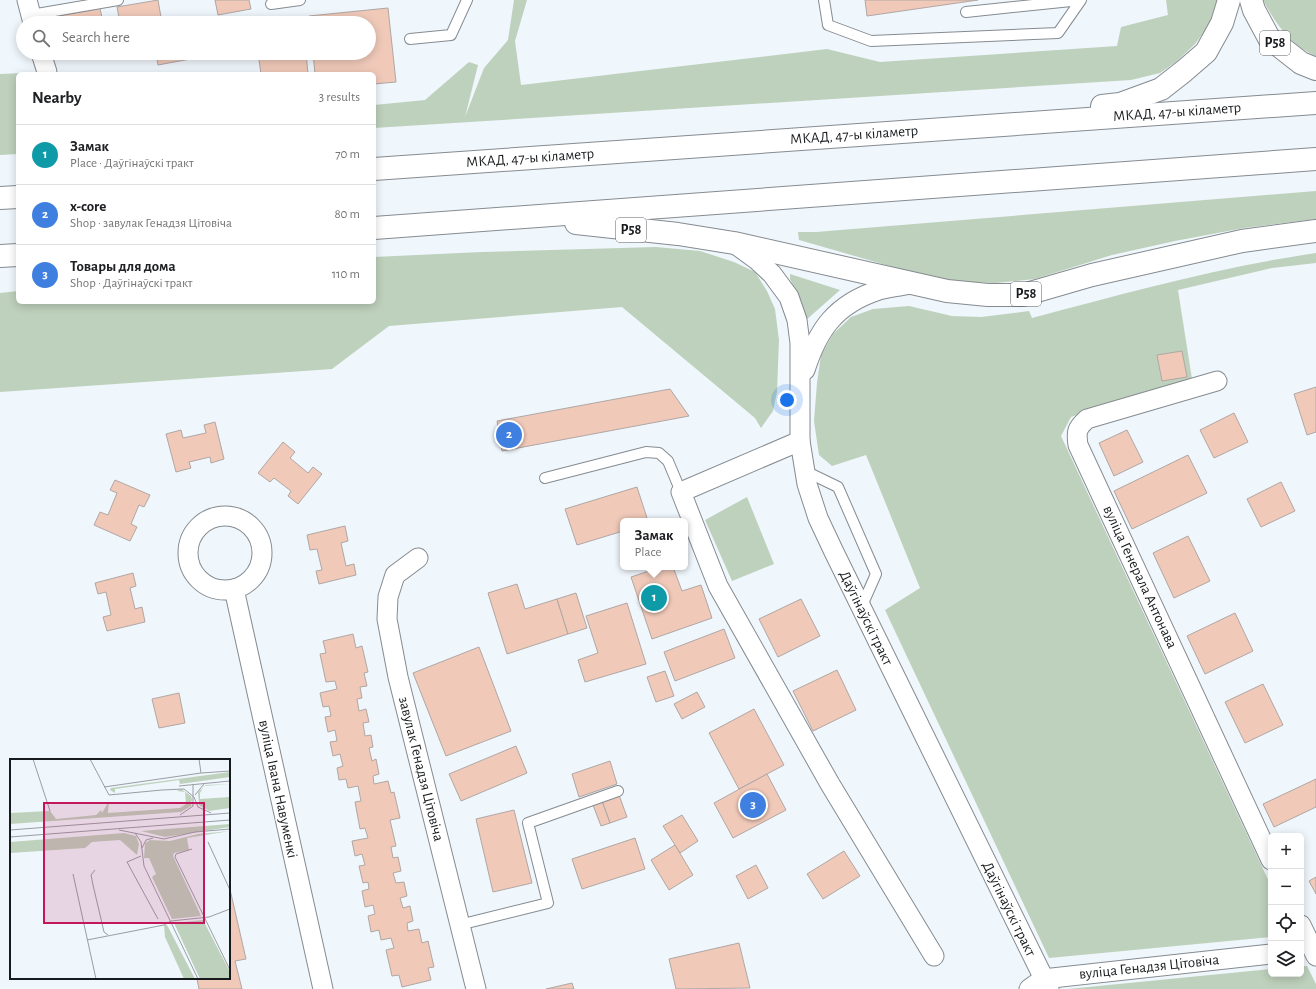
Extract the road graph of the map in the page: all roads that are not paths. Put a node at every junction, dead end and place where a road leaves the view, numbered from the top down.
1 (118, 0) edge
2 (300, 0) edge
3 (467, 0) edge
4 (824, 0) edge
5 (1229, 0) edge
6 (1251, 0) edge
7 (271, 4) dead end
8 (966, 12) dead end
9 (30, 13) edge
10 (410, 40) dead end
11 (43, 60) edge
12 (1316, 69) edge
13 (47, 72) dead end
14 (1316, 103) edge
15 (912, 131) junction
16 (1316, 159) edge
17 (383, 169) edge
18 (16, 197) edge
19 (0, 198) edge
20 (527, 217) junction
21 (376, 228) edge
22 (1316, 231) edge
23 (734, 243) junction
24 (16, 255) edge
25 (0, 256) edge
26 (912, 284) junction
27 (1217, 382) dead end
28 (800, 385) junction
29 (800, 441) junction
30 (805, 471) junction
31 (545, 478) dead end
32 (681, 492) junction
33 (418, 558) dead end
34 (234, 589) dead end
35 (861, 608) junction
36 (618, 790) dead end
37 (1268, 854) edge
38 (459, 925) junction
39 (1304, 932) edge
40 (1311, 951) edge
41 (1268, 954) edge
42 (934, 956) dead end
43 (1040, 986) edge
44 (323, 989) edge
45 (476, 989) edge

1 - 9 lane
2 - 7 lane
3 - 10 lane
4 - 8 lane
5 - 15 highway
6 - 12 highway, Р58
11 - 13 street
14 - 15 highway, МКАД, 47-ы кіламетр
15 - 17 highway, МКАД, 47-ы кіламетр
16 - 20 highway
18 - 19 highway
20 - 21 highway
20 - 23 highway, Р58
22 - 26 highway, Р58
23 - 26 highway, Р58
23 - 28 street, Даўгінаўскі тракт
24 - 25 highway
26 - 28 street
27 - 37 street, вуліца Генерала Антонава
28 - 29 street, Даўгінаўскі тракт
29 - 30 street, Даўгінаўскі тракт
29 - 32 street
30 - 35 street, Даўгінаўскі тракт
30 - 35 lane
31 - 32 lane
32 - 42 street
33 - 38 street, завулак Генадзя Цітовіча
34 - 44 street, вуліца Івана Навуменкі
35 - 43 street, Даўгінаўскі тракт
36 - 38 lane
38 - 45 street, завулак Генадзя Цітовіча
39 - 40 street
41 - 43 street, вуліца Генадзя Цітовіча

